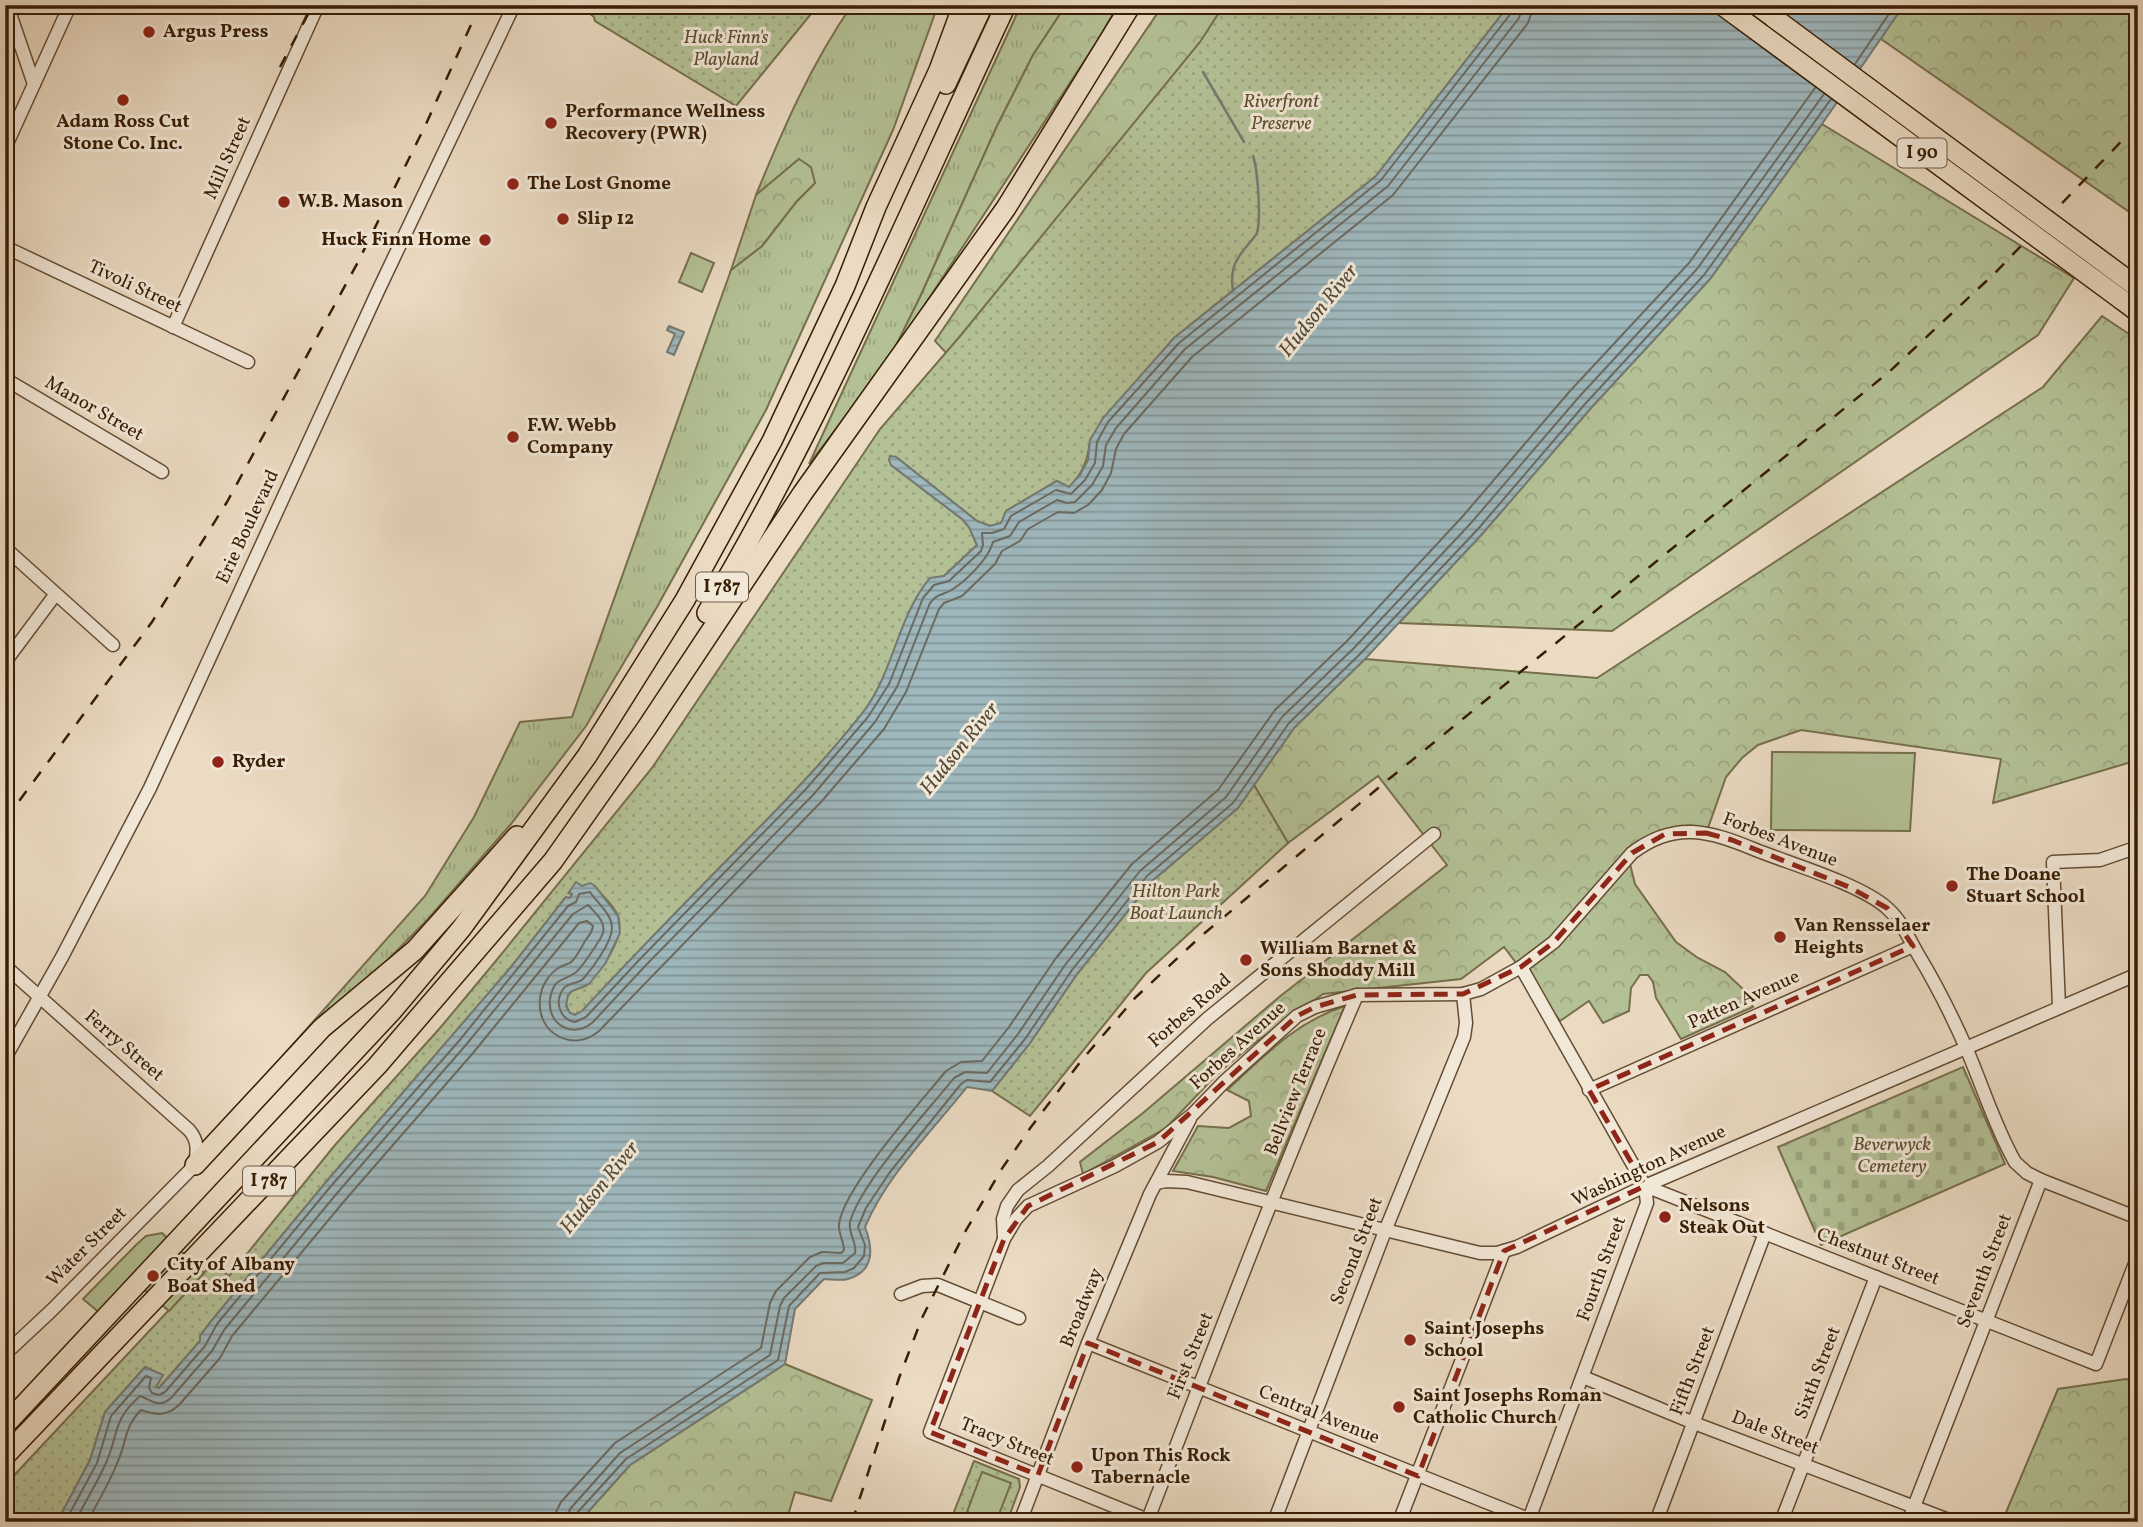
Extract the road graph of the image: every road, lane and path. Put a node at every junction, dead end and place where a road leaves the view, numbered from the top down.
1 (6, 5) edge
2 (70, 5) edge
3 (318, 5) edge
4 (514, 5) edge
5 (963, 5) edge
6 (983, 5) edge
7 (1006, 5) edge
8 (1131, 5) edge
9 (1722, 5) edge
10 (1757, 5) edge
11 (34, 84) junction
12 (5, 148) edge
13 (5, 247) edge
14 (2136, 285) edge
15 (845, 286) junction
16 (2138, 312) edge
17 (173, 327) junction
18 (248, 362) dead end
19 (5, 379) edge
20 (162, 472) dead end
21 (5, 548) edge
22 (55, 595) junction
23 (113, 645) dead end
24 (5, 662) edge
25 (564, 788) junction
26 (1434, 834) dead end
27 (2138, 847) edge
28 (517, 900) junction
29 (1913, 946) junction
30 (5, 966) edge
31 (1521, 967) junction
32 (2138, 974) edge
33 (1464, 994) junction
34 (1357, 995) junction
35 (39, 996) junction
36 (2059, 1007) junction
37 (1966, 1047) junction
38 (5, 1058) edge
39 (1589, 1090) junction
40 (1193, 1114) junction
41 (195, 1165) junction
42 (2041, 1180) junction
43 (1156, 1183) junction
44 (1645, 1186) junction
45 (1272, 1205) junction
46 (2138, 1218) edge
47 (1385, 1231) junction
48 (1765, 1233) junction
49 (1004, 1239) junction
50 (1504, 1251) junction
51 (2138, 1255) edge
52 (1876, 1277) junction
53 (901, 1294) dead end
54 (980, 1302) junction
55 (1019, 1318) dead end
56 (1986, 1321) junction
57 (1088, 1343) junction
58 (76, 1350) junction
59 (5, 1354) edge
60 (1583, 1377) junction
61 (1199, 1387) junction
62 (66, 1394) junction
63 (5, 1413) edge
64 (1694, 1423) junction
65 (5, 1425) edge
66 (930, 1432) joint
67 (1309, 1432) junction
68 (5, 1456) edge
69 (1803, 1464) junction
70 (5, 1467) edge
71 (1038, 1475) junction
72 (1418, 1476) junction
73 (1914, 1506) junction
74 (1147, 1521) edge
75 (1531, 1521) edge
76 (1020, 1522) edge
77 (1274, 1522) edge
78 (1399, 1522) edge
79 (1656, 1522) edge
80 (1781, 1522) edge
81 (1908, 1522) edge
82 (1954, 1522) edge

1 - 11 street
2 - 11 street
3 - 17 street, Mill Street
4 - 35 street, Erie Boulevard
5 - 15 highway
6 - 15 highway, I 787
7 - 28 highway, I 787
8 - 28 highway
9 - 16 highway, I 90, bridge
10 - 14 highway, I 90, bridge
11 - 12 street
13 - 17 street, Tivoli Street
15 - 25 highway, I 787
17 - 18 street, Tivoli Street
19 - 20 street, Manor Street
21 - 22 street
22 - 23 street
22 - 24 street
25 - 41 highway
25 - 58 highway, I 787
26 - 49 street, Forbes Road
27 - 36 street
28 - 62 highway, I 787
29 - 31 street, Forbes Avenue
29 - 37 street, Forbes Avenue
29 - 39 street, Patten Avenue
30 - 35 street, Ferry Street
31 - 33 street, Forbes Avenue
31 - 39 street
32 - 36 street, Washington Avenue
33 - 34 street, Forbes Avenue
33 - 47 street, Second Street
34 - 40 street, Forbes Avenue
34 - 45 street, Bellview Terrace
35 - 38 street, Erie Boulevard
35 - 41 street, Ferry Street
36 - 37 street, Washington Avenue
37 - 42 street
37 - 44 street, Washington Avenue
39 - 44 street
40 - 43 street, Broadway
40 - 49 street, Forbes Avenue
41 - 59 street, Water Street
42 - 46 street
42 - 56 street, Seventh Street
43 - 45 street, Washington Avenue
43 - 57 street, Broadway
44 - 48 street, Chestnut Street
44 - 50 street, Washington Avenue
44 - 60 street, Fourth Street
45 - 47 street, Washington Avenue
45 - 61 street, First Street
47 - 50 street, Washington Avenue
47 - 67 street, Second Street
48 - 52 street, Chestnut Street
48 - 64 street, Fifth Street
49 - 54 street, Forbes Avenue
50 - 72 street
51 - 56 street, Chestnut Street
52 - 56 street, Chestnut Street
52 - 69 street, Sixth Street
53 - 54 street
54 - 55 street
54 - 66 street, Forbes Avenue
56 - 73 street, Seventh Street
57 - 61 street, Central Avenue
57 - 71 street, Broadway
58 - 63 highway
58 - 65 highway, I 787
60 - 64 street, Dale Street
60 - 75 street, Fourth Street
61 - 67 street, Central Avenue
61 - 74 street, First Street
62 - 68 highway, I 787
62 - 70 highway
64 - 69 street, Dale Street
64 - 79 street, Fifth Street
66 - 71 street, Tracy Street
67 - 72 street, Central Avenue
67 - 77 street, Second Street
69 - 73 street, Dale Street
69 - 80 street, Sixth Street
71 - 74 street, Tracy Street
71 - 76 street, Broadway
72 - 75 street, Central Avenue
72 - 78 street
73 - 81 street, Seventh Street
73 - 82 street, Dale Street

